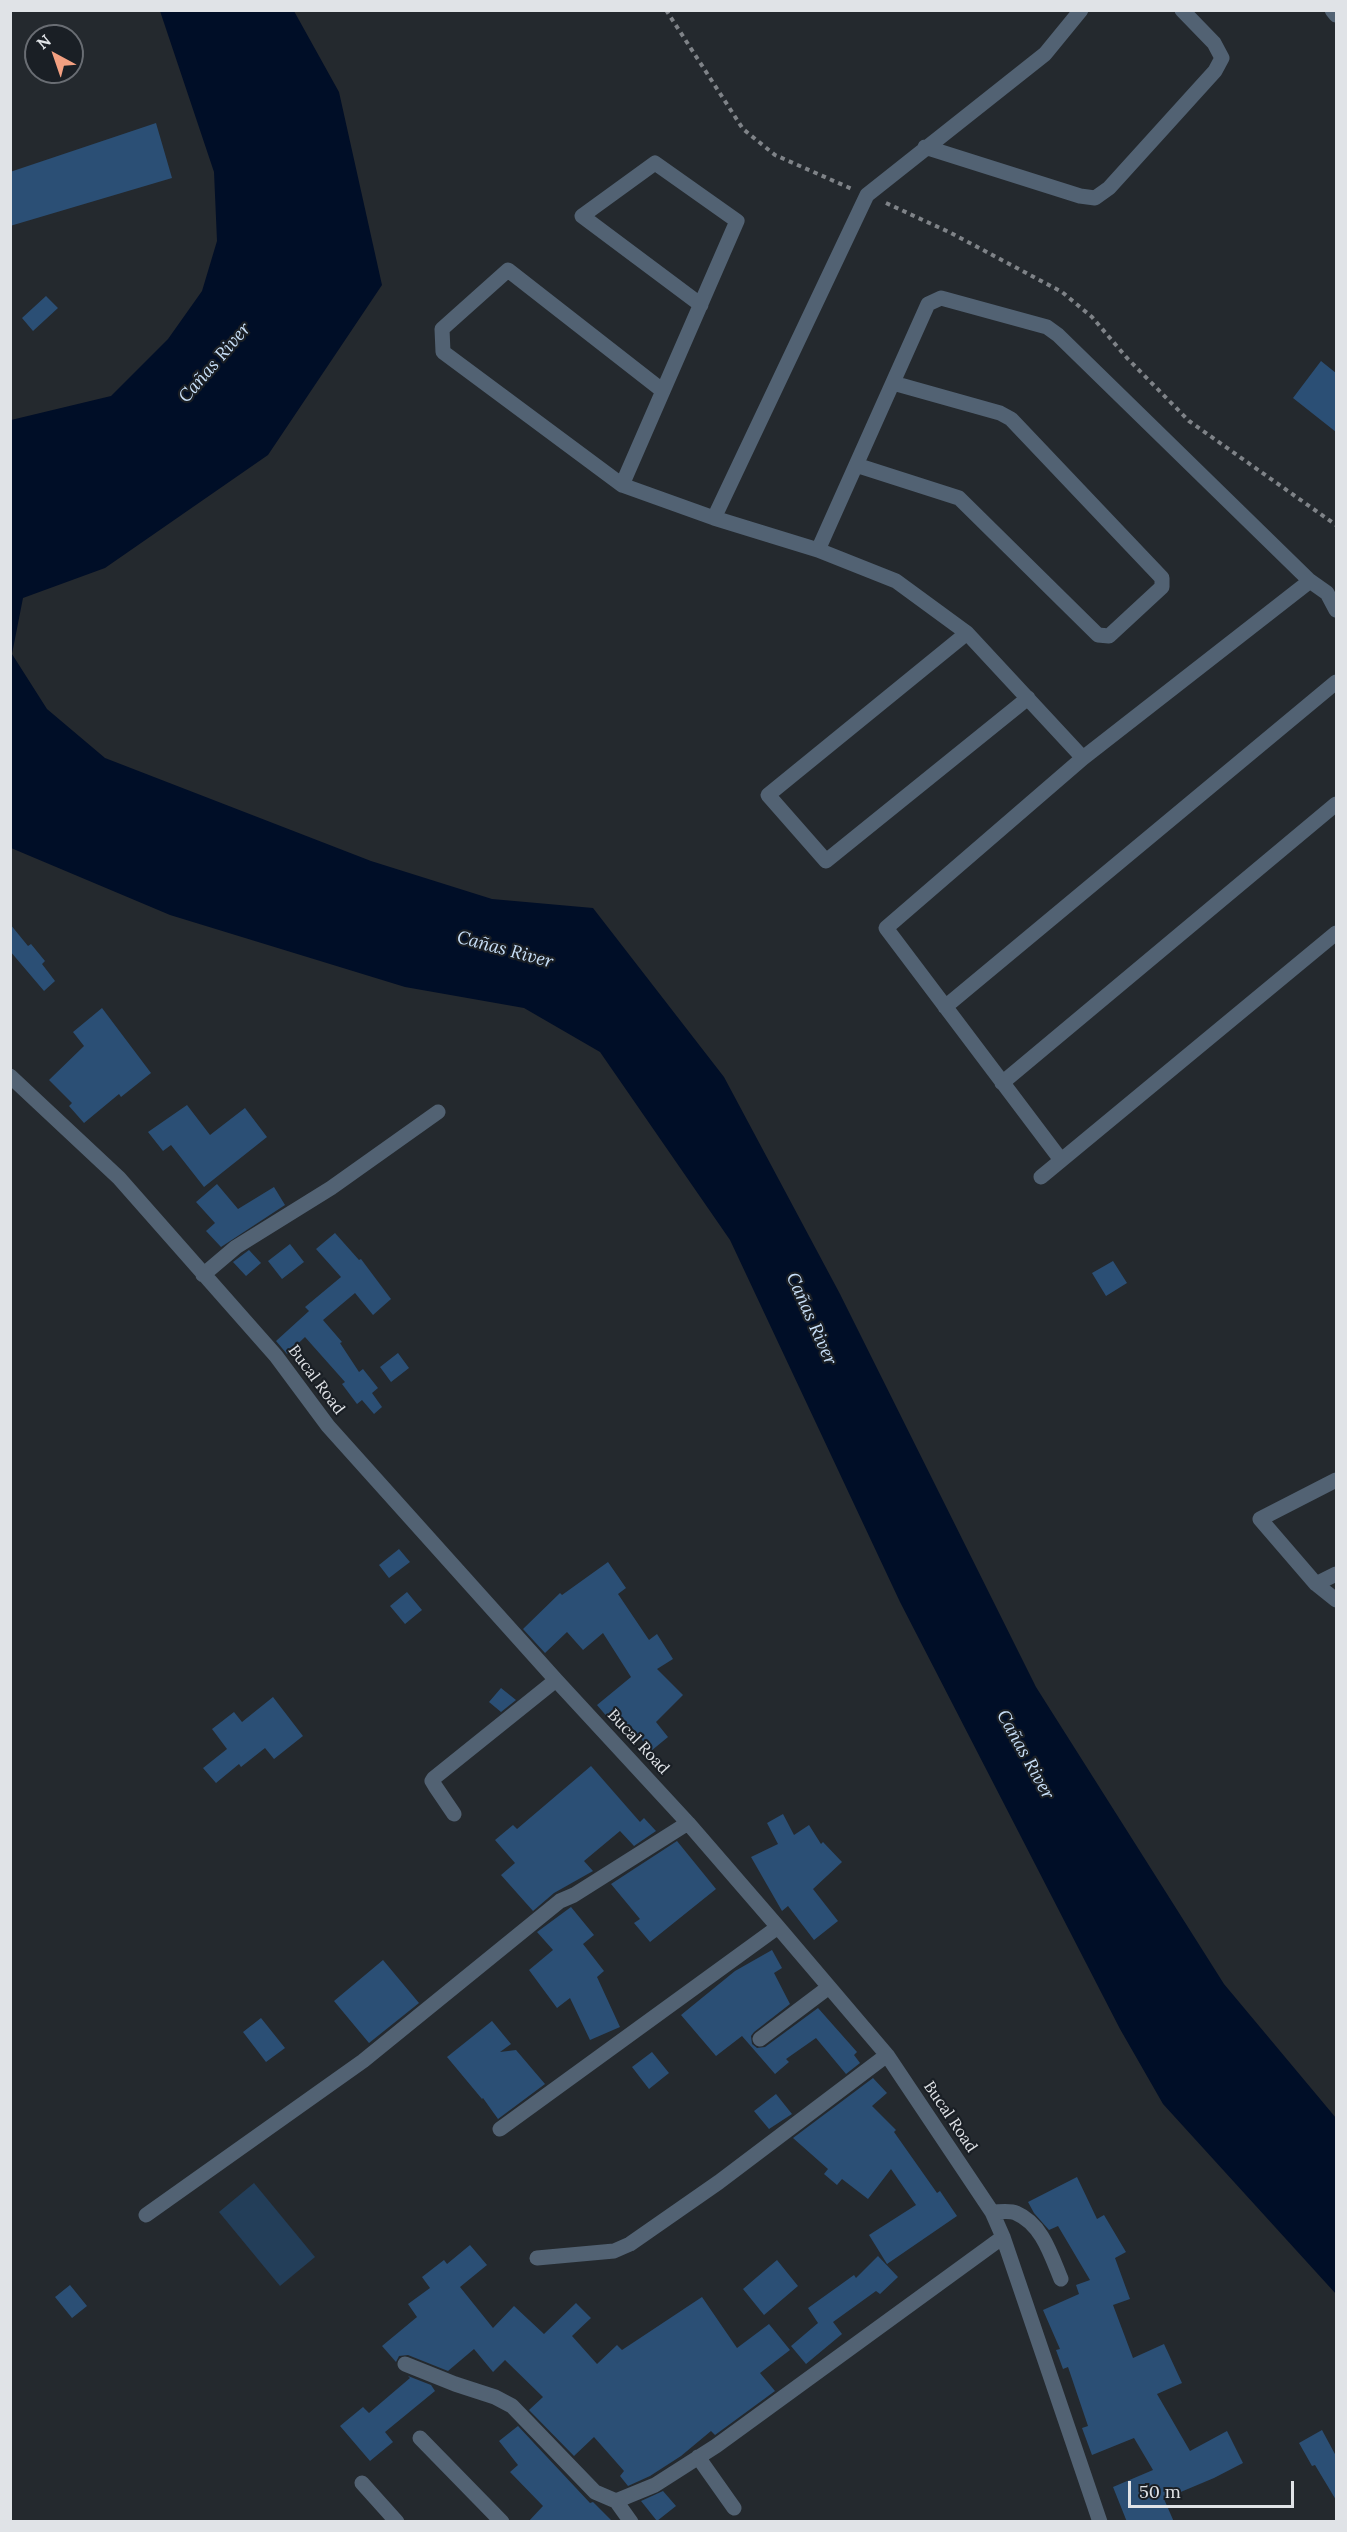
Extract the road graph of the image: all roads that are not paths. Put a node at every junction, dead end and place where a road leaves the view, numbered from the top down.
1 (1081, 10) edge
2 (1182, 10) edge
3 (1332, 10) edge
4 (1336, 15) edge
5 (925, 147) junction
6 (701, 304) junction
7 (893, 383) junction
8 (663, 391) junction
9 (856, 465) junction
10 (622, 485) junction
11 (714, 518) junction
12 (818, 550) junction
13 (1310, 581) junction
14 (1336, 610) edge
15 (967, 633) junction
16 (1336, 682) edge
17 (1028, 698) junction
18 (1083, 758) junction
19 (1336, 804) edge
20 (1336, 933) edge
21 (945, 1007) junction
22 (10, 1076) edge
23 (1002, 1083) junction
24 (438, 1112) dead end
25 (1061, 1160) junction
26 (1041, 1178) dead end
27 (203, 1275) junction
28 (1336, 1480) edge
29 (1336, 1574) edge
30 (1316, 1584) junction
31 (1336, 1600) edge
32 (556, 1680) junction
33 (454, 1814) dead end
34 (688, 1823) junction
35 (778, 1927) junction
36 (829, 1987) junction
37 (760, 2039) dead end
38 (886, 2055) junction
39 (500, 2129) dead end
40 (992, 2212) junction
41 (146, 2215) dead end
42 (1003, 2237) junction
43 (537, 2258) dead end
44 (1061, 2278) dead end
45 (405, 2364) dead end
46 (420, 2438) dead end
47 (698, 2457) junction
48 (362, 2483) dead end
49 (616, 2501) junction
50 (734, 2508) dead end
51 (398, 2522) edge
52 (502, 2522) edge
53 (632, 2522) edge
54 (1100, 2522) edge

1 - 5 street
2 - 5 street
3 - 4 street
5 - 11 street
6 - 6 street
6 - 8 street
7 - 9 street
7 - 9 street
7 - 13 street
8 - 10 street
8 - 10 street
9 - 12 street
10 - 11 street
11 - 12 street
12 - 15 street
13 - 14 street
13 - 18 street
15 - 17 street
15 - 17 street
16 - 21 street
17 - 18 street
18 - 21 street
19 - 23 street
20 - 25 street
21 - 23 street
22 - 27 street, Bucal Road
23 - 25 street
24 - 27 street
25 - 26 street
27 - 32 street, Bucal Road
28 - 30 street
29 - 30 street
30 - 31 street
32 - 33 street
32 - 34 street, Bucal Road
34 - 35 street, Bucal Road
34 - 41 street
35 - 36 street, Bucal Road
35 - 39 street
36 - 37 street
36 - 38 street, Bucal Road
38 - 40 street, Bucal Road
38 - 43 street
40 - 42 street, Bucal Road
40 - 44 street
42 - 47 street
42 - 54 street, Bucal Road
45 - 49 street
46 - 52 street
47 - 49 street
47 - 50 street
48 - 51 street
49 - 53 street

